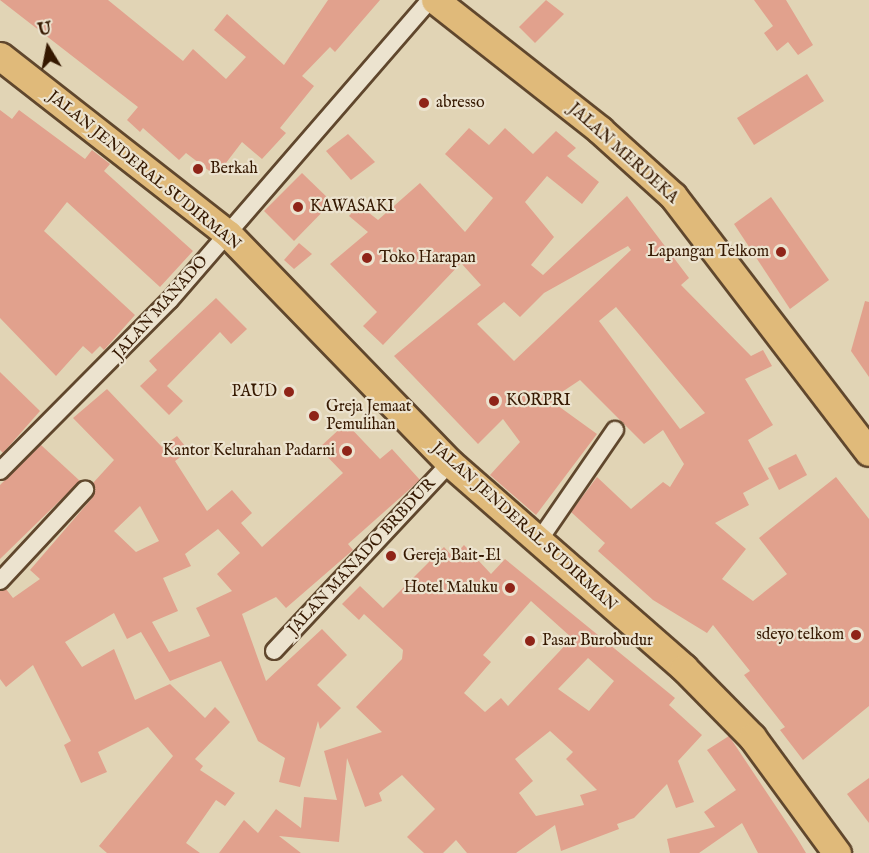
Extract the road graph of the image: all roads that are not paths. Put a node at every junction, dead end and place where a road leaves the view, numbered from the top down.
1 (433, 0) edge
2 (0, 56) edge
3 (228, 234) junction
4 (615, 430) dead end
5 (869, 452) edge
6 (450, 463) junction
7 (0, 471) edge
8 (85, 490) dead end
9 (538, 542) junction
10 (0, 581) edge
11 (274, 651) dead end
12 (837, 853) edge

1 - 3 street, JALAN MANADO
1 - 5 highway, JALAN MERDEKA
2 - 3 highway, JALAN JENDERAL SUDIRMAN
3 - 6 highway, JALAN JENDERAL SUDIRMAN
3 - 7 street, JALAN MANADO
4 - 9 street
6 - 9 highway, JALAN JENDERAL SUDIRMAN
6 - 11 street, JALAN MANADO BRBDUR
8 - 10 street
9 - 12 highway, JALAN JENDERAL SUDIRMAN

